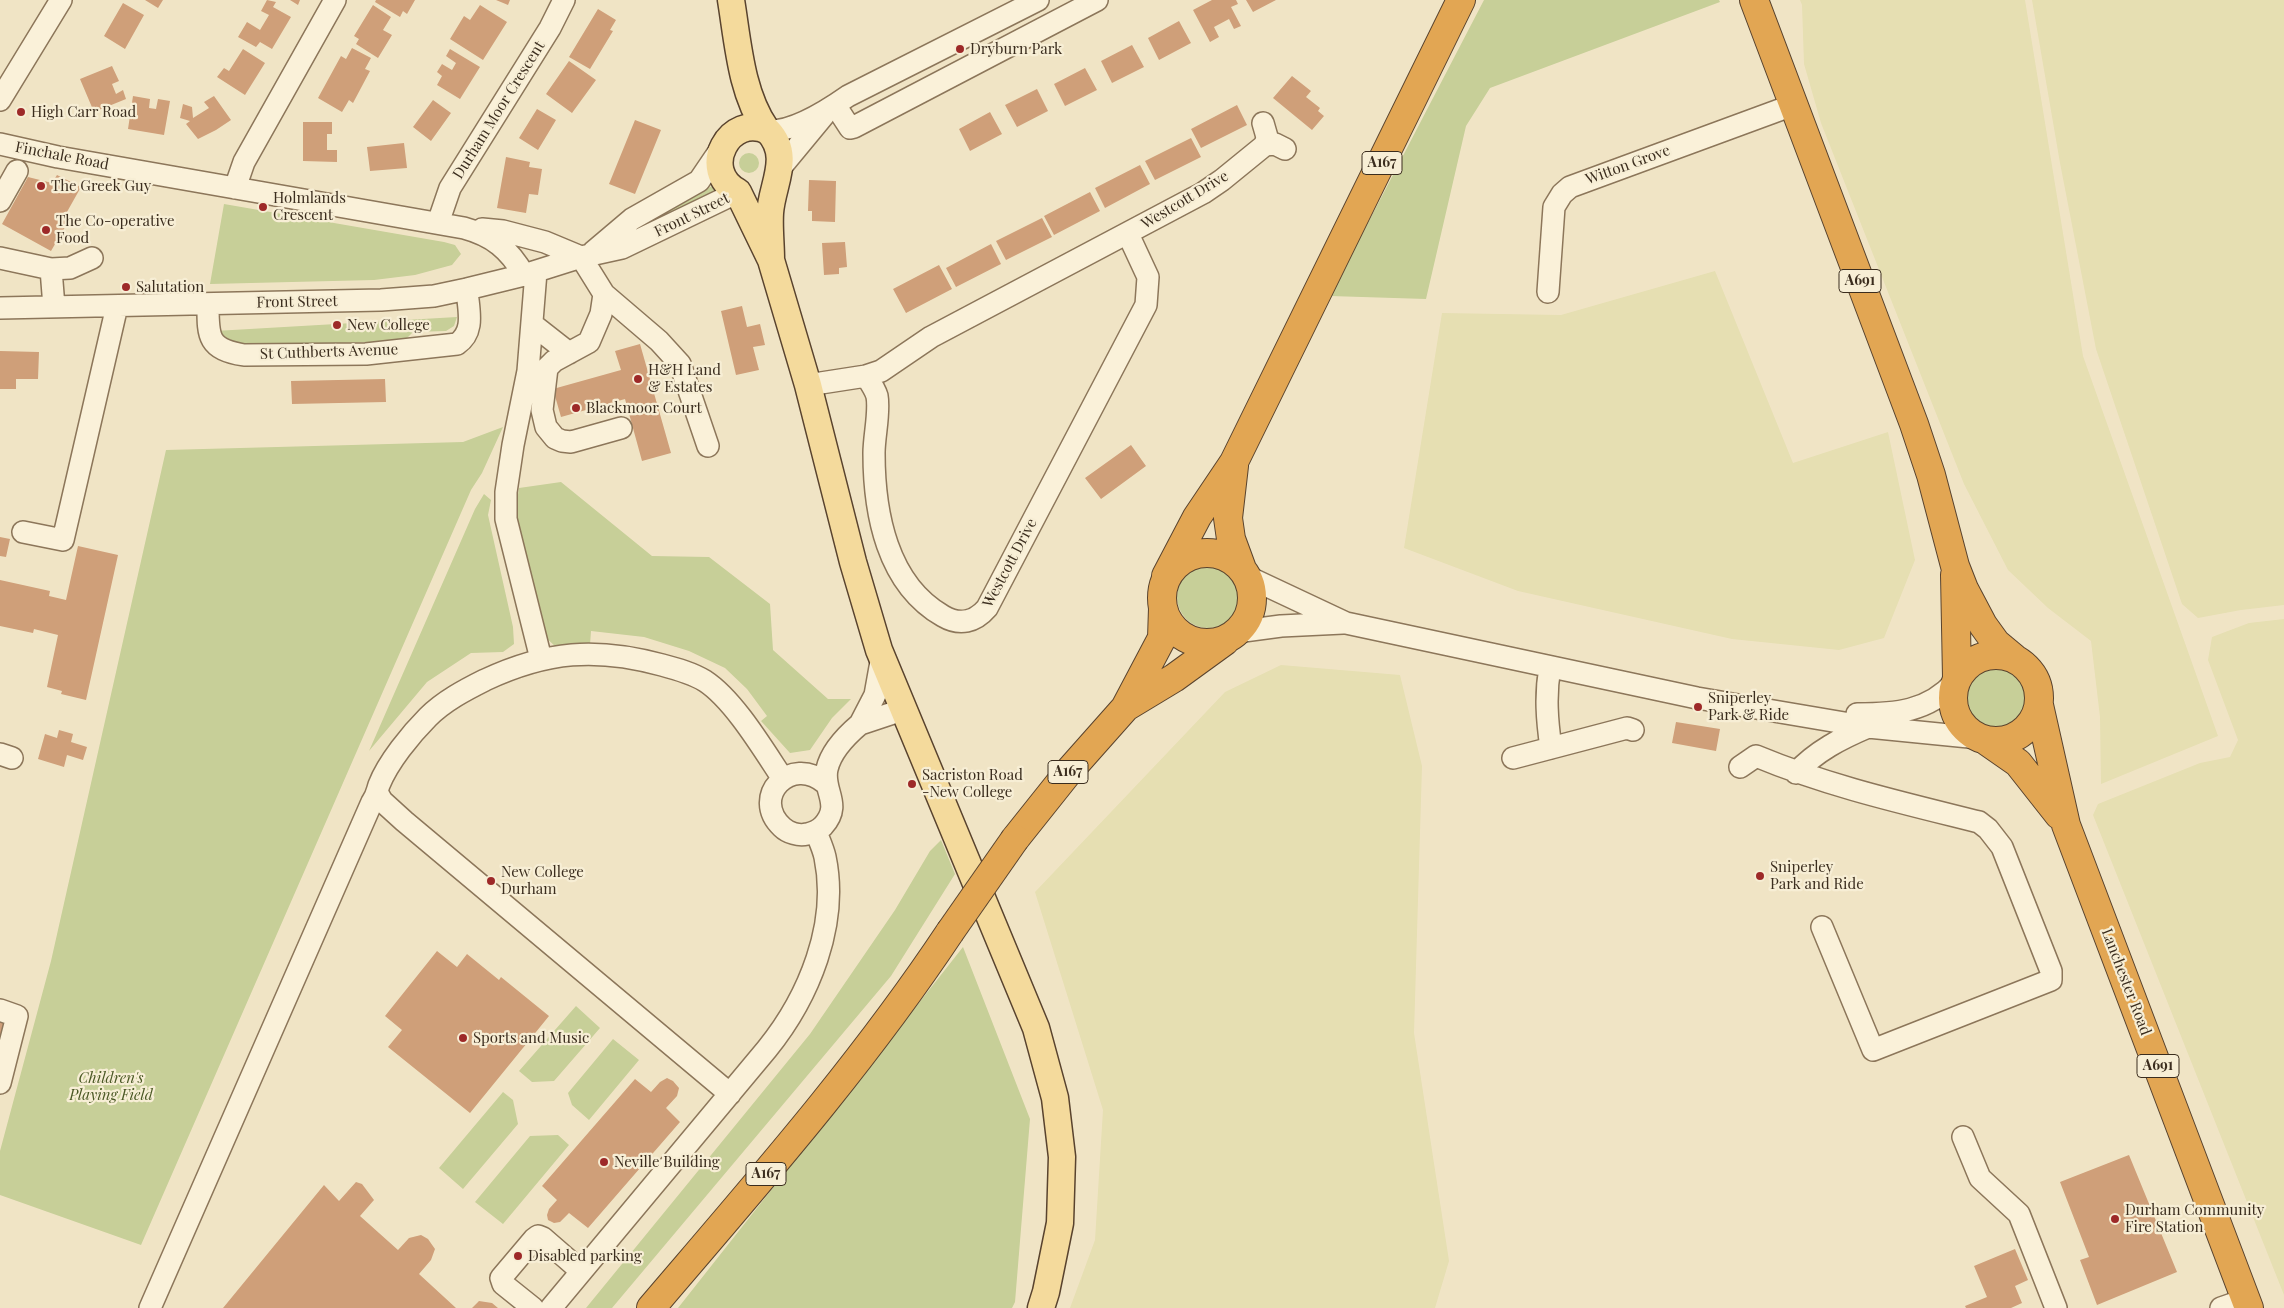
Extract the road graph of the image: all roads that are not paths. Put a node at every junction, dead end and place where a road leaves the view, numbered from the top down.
1 (61, 0) edge
2 (335, 0) edge
3 (564, 0) edge
4 (731, 0) edge
5 (1038, 0) edge
6 (1097, 0) edge
7 (1461, 0) edge
8 (1754, 0) edge
9 (1008, 15) junction
10 (1021, 39) junction
11 (741, 65) junction
12 (0, 100) edge
13 (1792, 105) junction
14 (833, 107) junction
15 (1263, 123) dead end
16 (767, 130) junction
17 (0, 144) edge
18 (723, 145) junction
19 (17, 171) dead end
20 (779, 171) junction
21 (235, 188) junction
22 (738, 192) junction
23 (0, 201) edge
24 (444, 224) junction
25 (1128, 234) junction
26 (585, 256) junction
27 (0, 258) edge
28 (92, 258) dead end
29 (771, 260) junction
30 (51, 269) junction
31 (530, 273) junction
32 (467, 289) junction
33 (1548, 292) dead end
34 (604, 294) junction
35 (208, 304) junction
36 (117, 306) junction
37 (54, 307) junction
38 (0, 308) edge
39 (532, 324) junction
40 (569, 353) junction
41 (866, 376) junction
42 (808, 385) junction
43 (621, 428) dead end
44 (708, 446) dead end
45 (1234, 462) junction
46 (23, 532) dead end
47 (1955, 566) junction
48 (1244, 572) junction
49 (1166, 576) junction
50 (1162, 608) junction
51 (1346, 623) junction
52 (1234, 634) junction
53 (882, 656) junction
54 (2014, 658) junction
55 (541, 659) junction
56 (1550, 667) junction
57 (1956, 680) junction
58 (2039, 705) junction
59 (1125, 708) junction
60 (904, 711) junction
61 (1794, 712) junction
62 (860, 724) junction
63 (1868, 727) junction
64 (1633, 730) dead end
65 (1982, 739) junction
66 (1551, 748) junction
67 (1513, 758) dead end
68 (1740, 767) dead end
69 (1796, 773) junction
70 (783, 778) junction
71 (825, 783) junction
72 (378, 794) junction
73 (2066, 825) junction
74 (816, 832) junction
75 (1822, 927) dead end
76 (8, 1013) edge
77 (1, 1078) edge
78 (730, 1094) junction
79 (1963, 1137) dead end
80 (581, 1271) junction
81 (2248, 1303) edge
82 (150, 1308) edge
83 (533, 1308) edge
84 (551, 1308) edge
85 (651, 1308) edge
86 (1041, 1308) edge
87 (2056, 1308) edge
88 (2222, 1308) edge

1 - 12 street
2 - 21 street
3 - 24 street, Durham Moor Crescent
4 - 11 main road
5 - 9 street
6 - 10 street
7 - 45 highway, A167
8 - 13 highway, A691
9 - 10 street
9 - 14 street
10 - 14 street
11 - 16 main road
11 - 18 main road
13 - 33 street, Witton Grove
13 - 47 highway, A691
14 - 16 street
14 - 20 street
15 - 25 street, Westcott Drive
16 - 18 main road
16 - 20 main road
17 - 21 street, Finchale Road
18 - 22 main road
18 - 26 street, Front Street
19 - 23 street
20 - 22 main road
20 - 29 main road
21 - 24 street, Finchale Road
22 - 26 street, Front Street
22 - 29 main road
24 - 26 street, Finchale Road
24 - 31 street, Finchale Road
25 - 41 street, Westcott Drive
25 - 41 street, Westcott Drive
26 - 31 street, Front Street
26 - 34 street
27 - 30 street
28 - 30 street
29 - 42 main road
30 - 37 street
31 - 32 street, Front Street
31 - 39 street
32 - 35 street, Front Street
32 - 35 street, St Cuthberts Avenue
34 - 40 street
34 - 44 street
35 - 36 street, Front Street
36 - 37 street, Front Street
36 - 46 street
37 - 38 street, Front Street
39 - 40 street
39 - 55 street
40 - 43 street
41 - 42 street, Westcott Drive
42 - 53 main road
45 - 48 highway, A167
45 - 49 highway, A167
47 - 54 highway, A691
47 - 57 highway, A691
48 - 49 highway
48 - 51 street
48 - 52 highway
49 - 50 highway
50 - 52 highway
50 - 59 highway, A167
51 - 52 street
51 - 56 street
52 - 59 highway, A167
53 - 60 main road
53 - 62 street
54 - 57 highway
54 - 58 highway
55 - 70 street
55 - 72 street
56 - 61 street
56 - 66 street
57 - 61 street
57 - 65 highway
58 - 65 highway
58 - 73 highway, A691
59 - 85 highway, A167, bridge
60 - 62 street
60 - 86 main road
61 - 63 street
62 - 71 street
63 - 65 street
63 - 69 street
64 - 66 street
65 - 73 highway, A691
66 - 67 street
68 - 69 street
69 - 75 street
70 - 71 street
70 - 74 street
71 - 74 street
72 - 78 street
72 - 82 street
73 - 81 highway, Lanchester Road / A691
74 - 78 street
76 - 77 street
78 - 80 street
79 - 87 street
80 - 83 street
80 - 84 street
81 - 88 street

